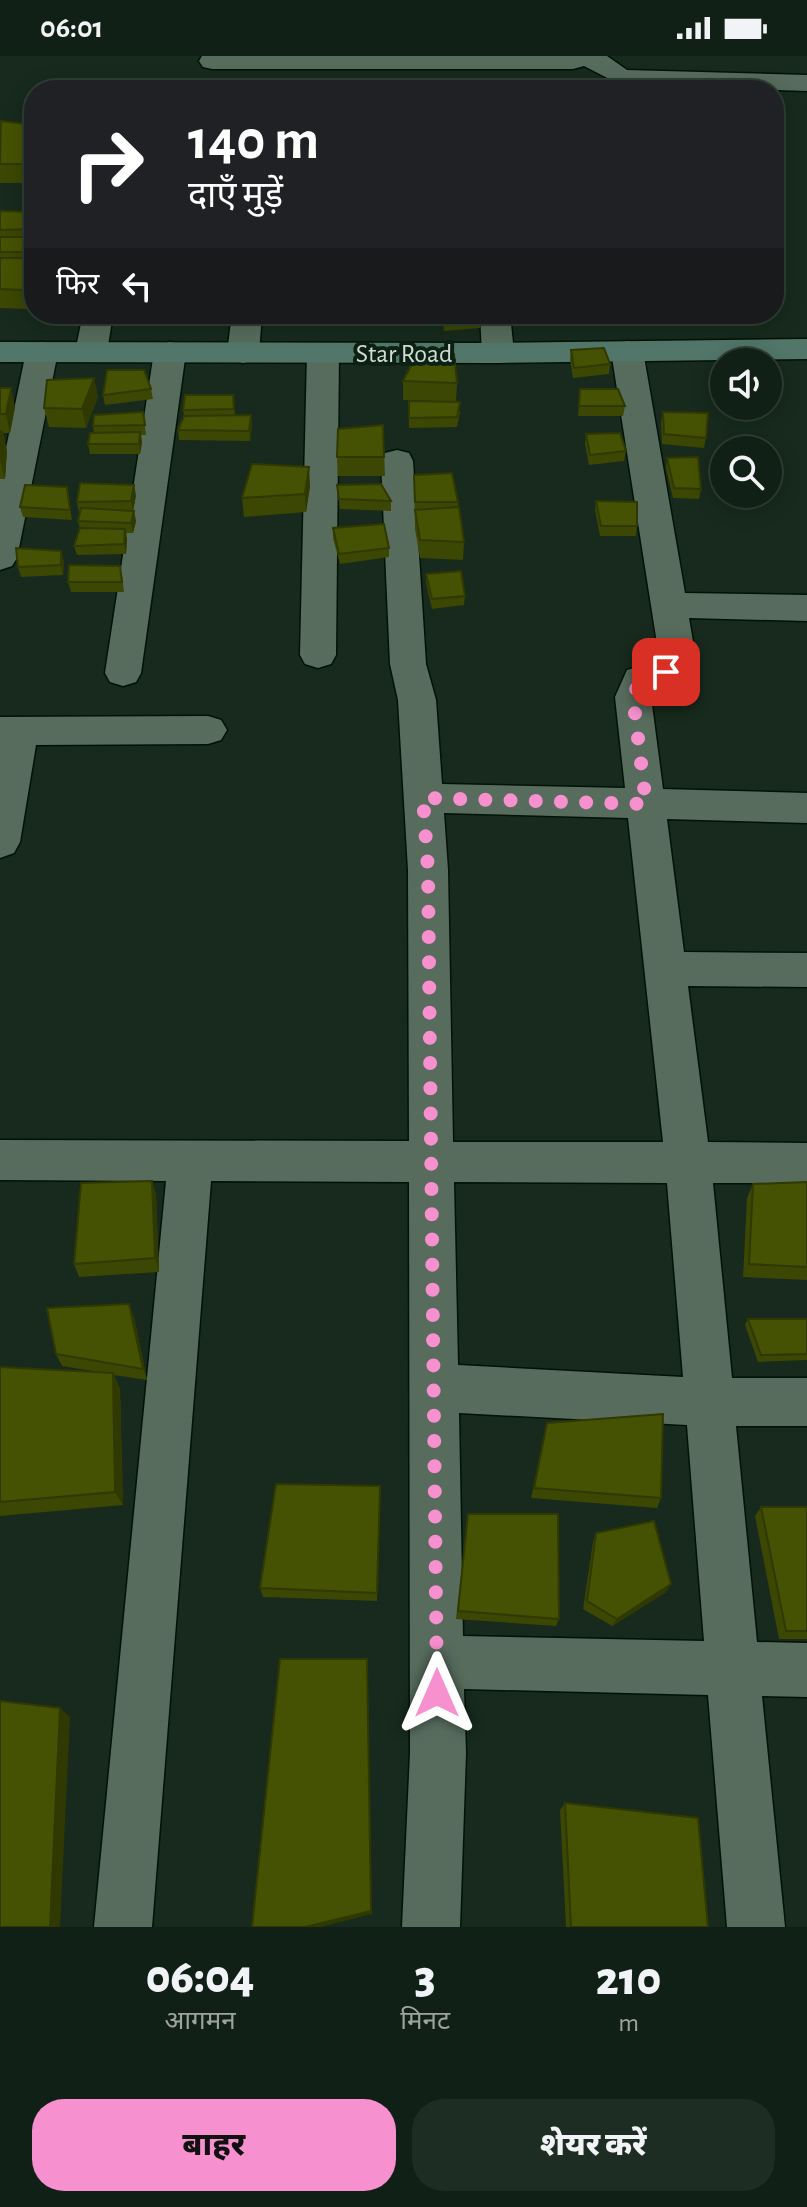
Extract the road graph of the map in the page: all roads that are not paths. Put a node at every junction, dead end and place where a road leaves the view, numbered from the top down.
1 (794, 56) edge
2 (592, 57) edge
3 (212, 58) edge
4 (343, 58) edge
5 (209, 80) edge
6 (712, 80) edge
7 (784, 82) edge
8 (804, 83) edge
9 (96, 324) edge
10 (246, 324) edge
11 (496, 324) edge
12 (807, 349) edge
13 (627, 351) junction
14 (0, 352) edge
15 (42, 352) junction
16 (91, 352) junction
17 (170, 352) junction
18 (243, 353) junction
19 (323, 353) junction
20 (498, 353) junction
21 (397, 461) dead end
22 (0, 558) edge
23 (667, 605) junction
24 (807, 608) edge
25 (318, 655) dead end
26 (123, 673) dead end
27 (208, 730) dead end
28 (10, 731) edge
29 (423, 798) junction
30 (646, 804) junction
31 (807, 808) edge
32 (0, 842) edge
33 (667, 969) junction
34 (807, 970) edge
35 (0, 1160) edge
36 (190, 1160) junction
37 (432, 1161) junction
38 (688, 1161) junction
39 (807, 1163) edge
40 (434, 1388) junction
41 (709, 1402) junction
42 (807, 1402) edge
43 (437, 1662) junction
44 (732, 1669) junction
45 (807, 1670) edge
46 (123, 1927) edge
47 (431, 1927) edge
48 (756, 1927) edge

1 - 8 street
2 - 4 street
2 - 6 street
3 - 4 street
3 - 5 street
7 - 8 street
9 - 16 street
10 - 18 street
11 - 20 street
12 - 13 street, Star Road
13 - 20 street, Star Road
13 - 23 street
14 - 15 street, Star Road
15 - 16 street, Star Road
15 - 22 street
16 - 17 street, Star Road
17 - 18 street, Star Road
17 - 26 street
18 - 19 street, Star Road
19 - 20 street, Star Road
19 - 25 street
21 - 29 street
23 - 24 street
23 - 30 street
27 - 28 street
28 - 32 street
29 - 30 street
29 - 37 street
30 - 31 street
30 - 33 street
33 - 34 street
33 - 38 street
35 - 36 street
36 - 37 street
36 - 46 street
37 - 38 street
37 - 40 street
38 - 39 street
38 - 41 street
40 - 41 street
40 - 43 street
41 - 42 street
41 - 44 street
43 - 44 street
43 - 47 street
44 - 45 street
44 - 48 street

